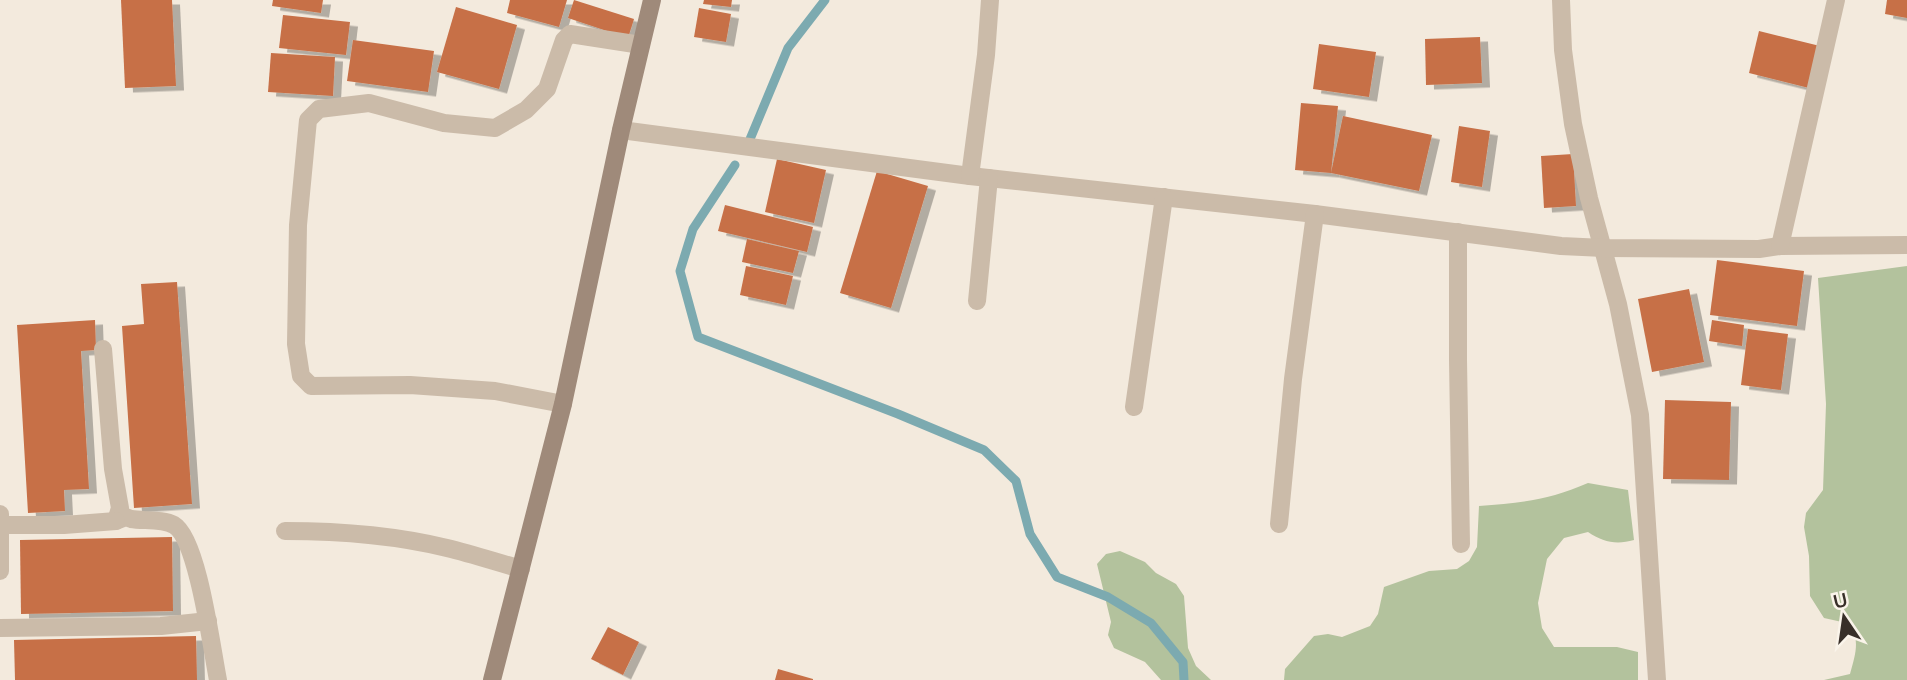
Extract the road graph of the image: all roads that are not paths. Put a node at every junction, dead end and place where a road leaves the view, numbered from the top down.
1 (652, 0) edge
2 (990, 0) edge
3 (1561, 0) edge
4 (1836, 0) edge
5 (640, 45) junction
6 (621, 130) junction
7 (970, 176) junction
8 (989, 178) junction
9 (1164, 197) junction
10 (1315, 214) junction
11 (1458, 232) junction
12 (1907, 245) edge
13 (1780, 246) junction
14 (1604, 248) junction
15 (977, 301) dead end
16 (103, 349) dead end
17 (564, 404) junction
18 (1134, 407) dead end
19 (0, 514) edge
20 (117, 521) junction
21 (1279, 524) dead end
22 (1, 525) edge
23 (285, 531) dead end
24 (1461, 544) dead end
25 (521, 569) junction
26 (0, 571) edge
27 (208, 621) junction
28 (0, 628) edge
29 (218, 680) edge
30 (492, 680) edge
31 (1657, 680) edge

1 - 5 main road
2 - 7 street
3 - 14 street
4 - 13 street
5 - 6 main road
5 - 17 street
6 - 7 street
6 - 17 main road
7 - 8 street
8 - 9 street
8 - 15 street
9 - 10 street
9 - 18 street
10 - 11 street
10 - 21 street
11 - 14 street
11 - 24 street
12 - 13 street
13 - 14 street
14 - 31 street
16 - 20 street
17 - 25 main road
19 - 22 street
20 - 22 street
20 - 27 street
22 - 26 street
23 - 25 street
25 - 30 main road
27 - 28 street
27 - 29 street

